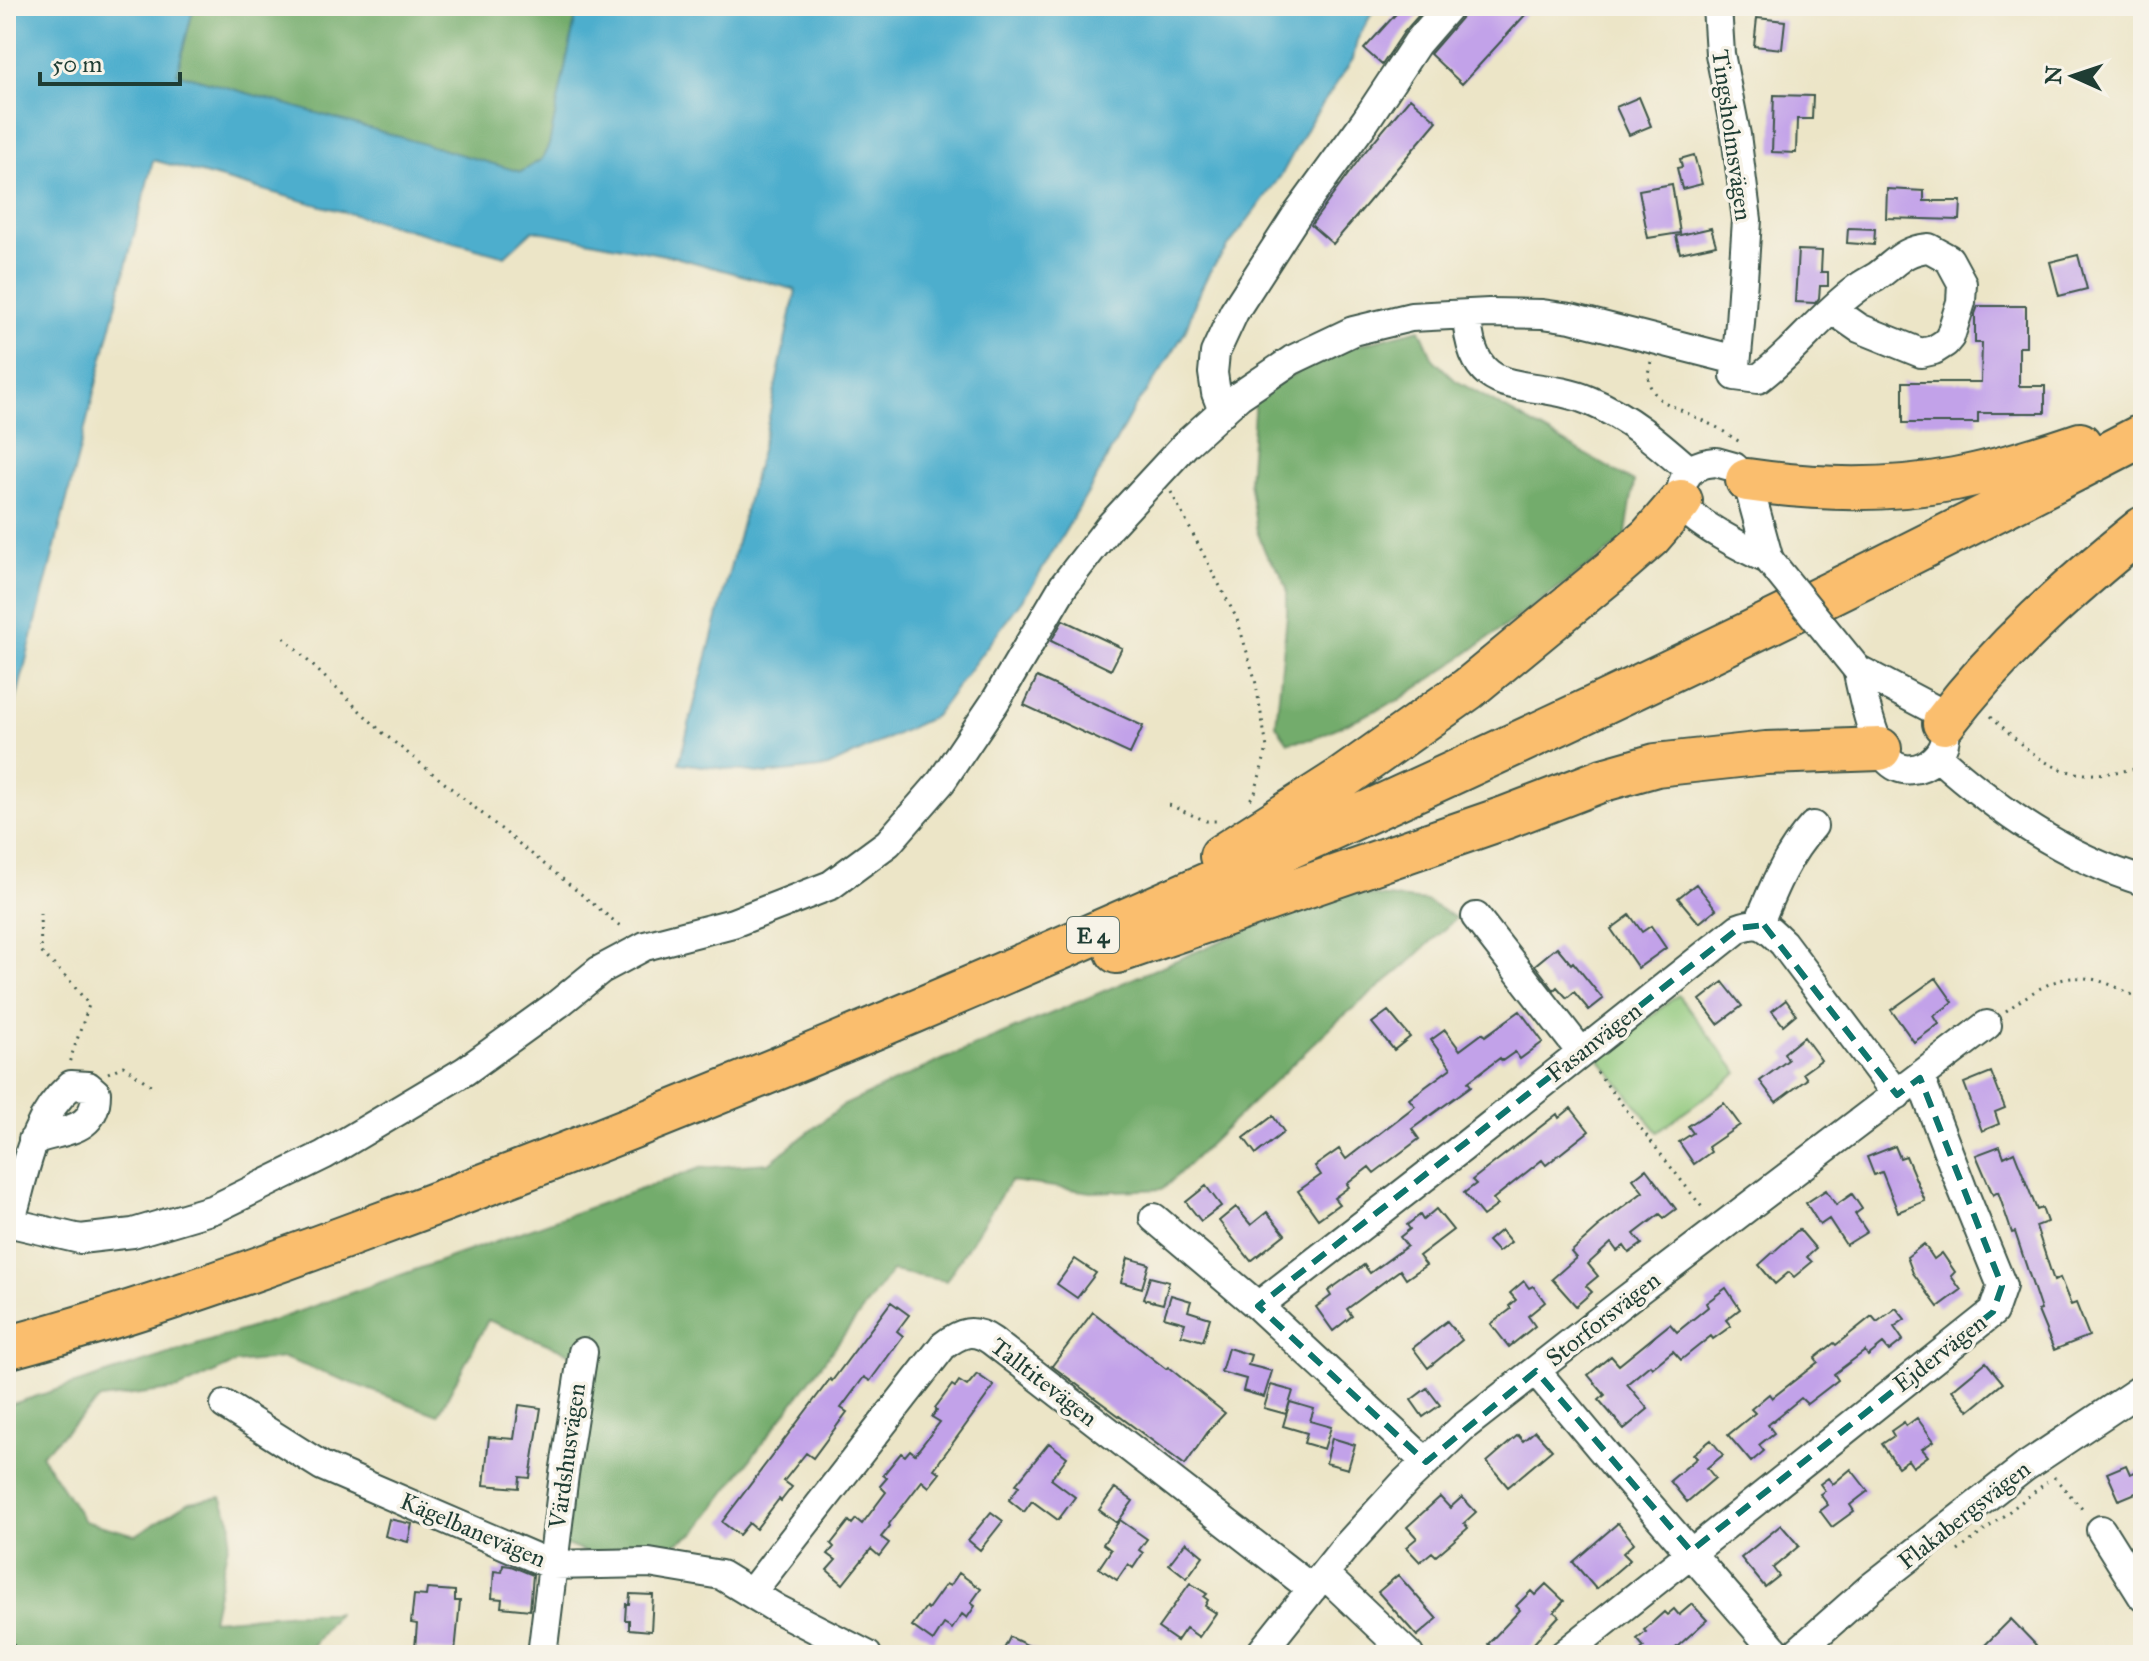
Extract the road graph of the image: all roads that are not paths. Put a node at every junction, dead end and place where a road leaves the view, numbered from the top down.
1 (1449, 6) edge
2 (1717, 6) edge
3 (1833, 310) junction
4 (1467, 315) junction
5 (1735, 368) junction
6 (1223, 411) junction
7 (2143, 419) edge
8 (2143, 435) edge
9 (2143, 464) edge
10 (1747, 480) junction
11 (1686, 486) junction
12 (2143, 528) edge
13 (1769, 560) junction
14 (1857, 669) junction
15 (1949, 725) junction
16 (1880, 749) junction
17 (1813, 826) dead end
18 (2143, 881) edge
19 (1476, 917) dead end
20 (1759, 923) junction
21 (1108, 942) junction
22 (1987, 1025) road end
23 (1581, 1052) junction
24 (1920, 1078) junction
25 (1897, 1095) junction
26 (33, 1140) junction
27 (9, 1218) edge
28 (1154, 1218) dead end
29 (1258, 1306) junction
30 (6, 1348) edge
31 (583, 1352) dead end
32 (1536, 1371) junction
33 (6, 1374) edge
34 (2143, 1388) edge
35 (225, 1405) dead end
36 (1426, 1462) junction
37 (2101, 1530) road end
38 (1691, 1551) junction
39 (552, 1565) junction
40 (1318, 1581) junction
41 (751, 1593) junction
42 (2143, 1597) edge
43 (542, 1655) edge
44 (867, 1655) edge
45 (1259, 1655) edge
46 (1409, 1655) edge
47 (1563, 1655) edge
48 (1779, 1655) edge
49 (1794, 1655) edge

1 - 6 street
2 - 5 street, Tingsholmsvägen
3 - 3 street
3 - 5 street
4 - 5 street
4 - 6 street
4 - 11 street
6 - 27 street
7 - 10 highway
8 - 21 highway, E 4
9 - 21 highway, E 4
10 - 11 street
10 - 13 street
11 - 13 street
11 - 21 highway
12 - 15 highway
13 - 14 street, bridge
14 - 15 street
14 - 16 street
15 - 16 street
15 - 18 street
16 - 21 highway
17 - 20 street
19 - 23 street
20 - 23 street, Fasanvägen
20 - 25 street
21 - 30 highway, E 4
21 - 33 highway, E 4
22 - 24 street, Storforsvägen
23 - 29 street, Fasanvägen
24 - 25 street, Storforsvägen
24 - 38 street, Ejdervägen
25 - 32 street, Storforsvägen
26 - 26 street
26 - 27 street
28 - 29 street
29 - 36 street
31 - 39 street, Värdshusvägen
32 - 36 street, Storforsvägen
32 - 38 street
34 - 49 street, Flakabergsvägen
35 - 39 street, Kägelbanevägen
36 - 40 street, Storforsvägen
37 - 42 street
38 - 47 street, Ejdervägen
38 - 48 street
39 - 41 street, Kägelbanevägen
39 - 43 street, Värdshusvägen
40 - 41 street, Talltitevägen
40 - 45 street, Storforsvägen
40 - 46 street
41 - 44 street, Kägelbanevägen

